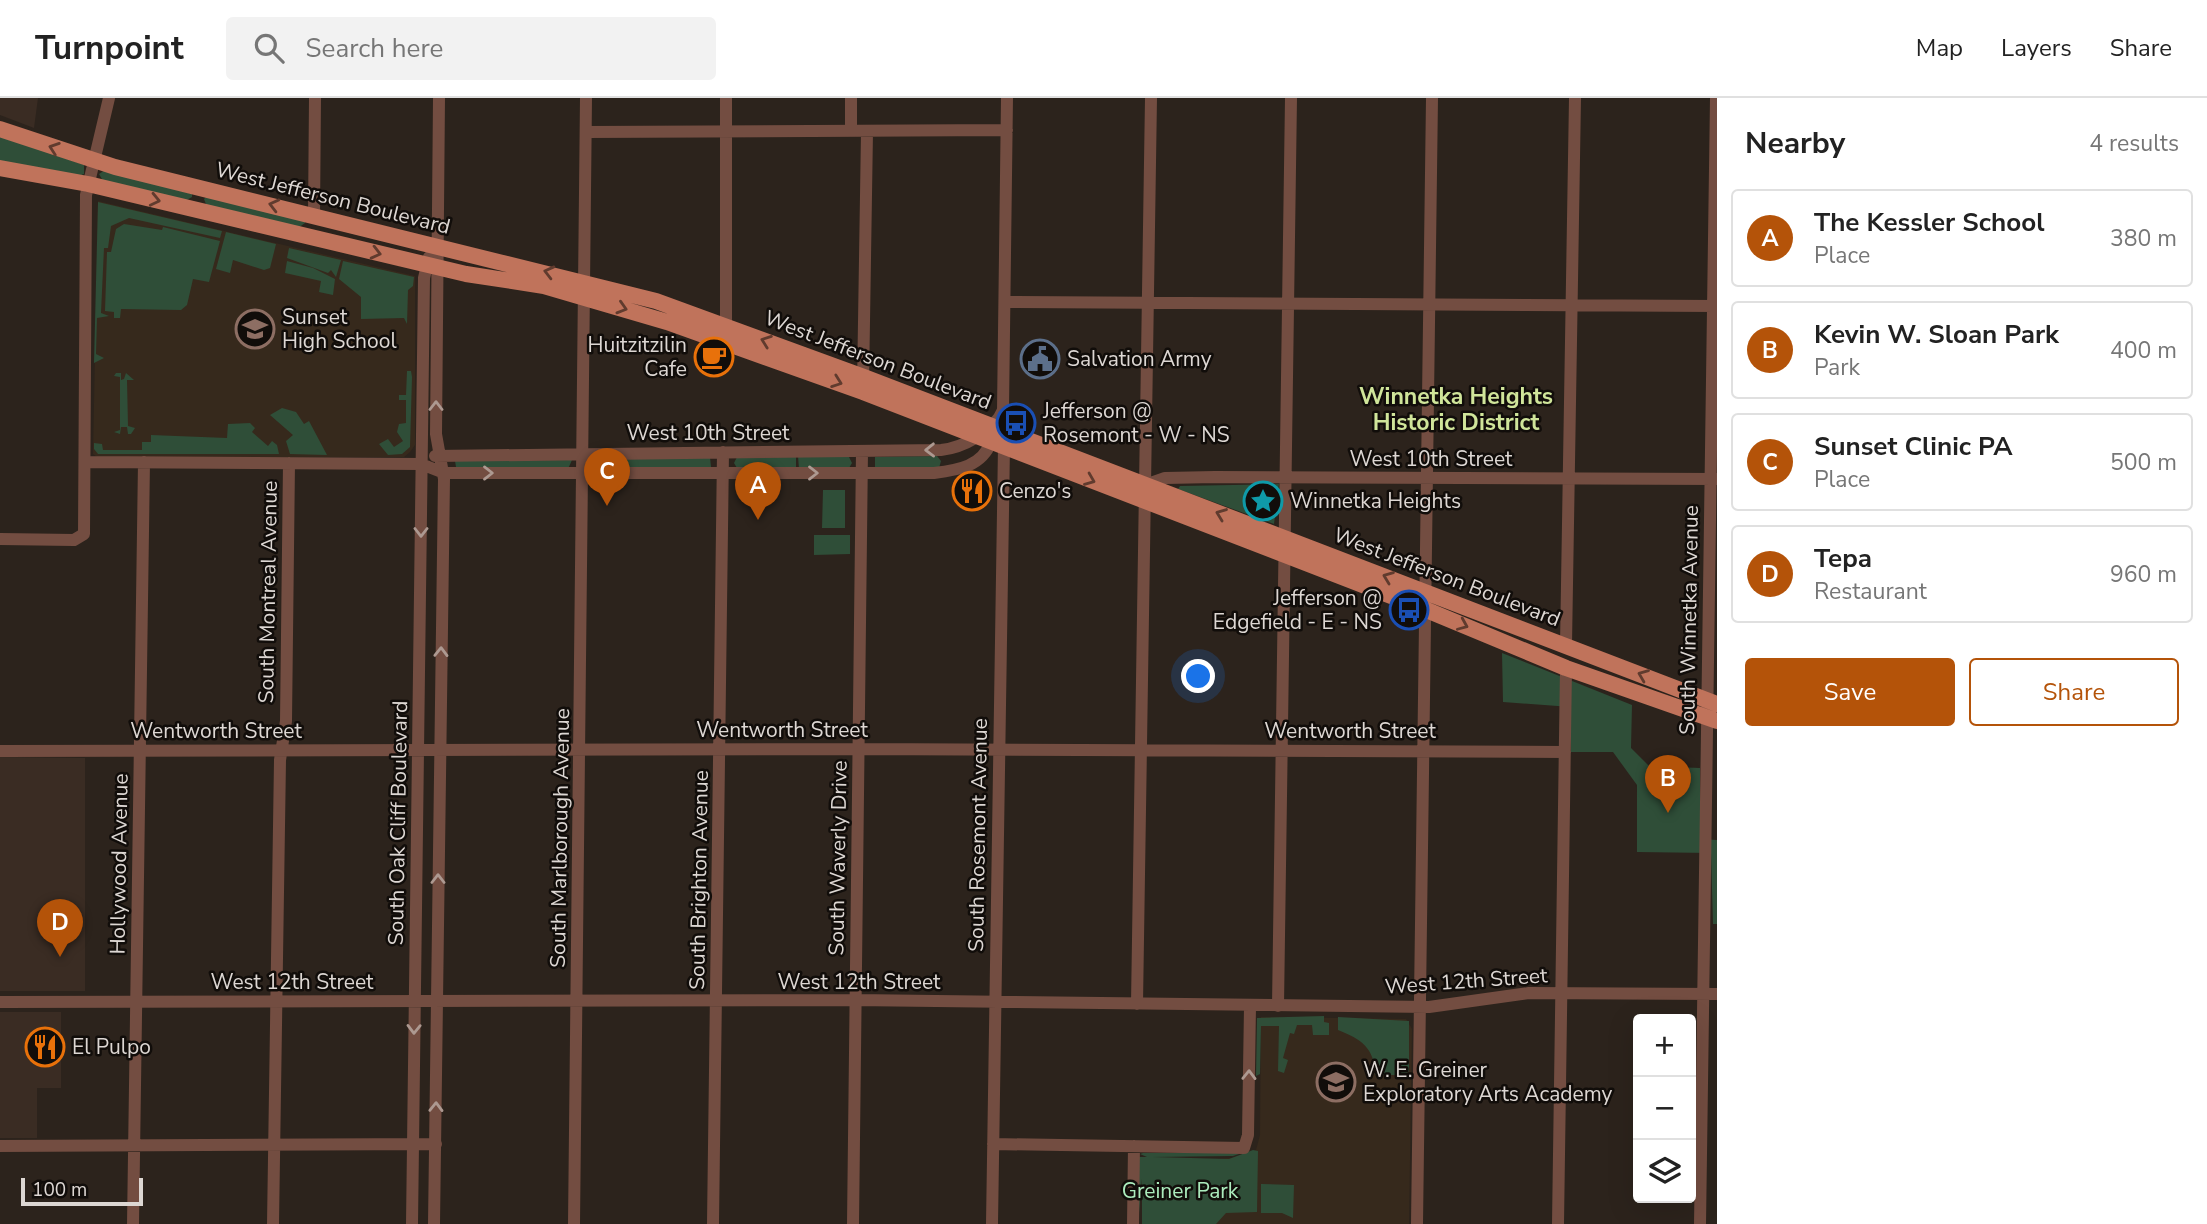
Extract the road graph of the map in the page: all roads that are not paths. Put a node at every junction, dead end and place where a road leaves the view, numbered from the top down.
1 (109, 98) edge
2 (315, 98) edge
3 (439, 98) edge
4 (586, 98) edge
5 (726, 98) edge
6 (851, 98) edge
7 (1007, 98) edge
8 (1151, 98) edge
9 (1291, 98) edge
10 (1432, 98) edge
11 (1575, 98) edge
12 (1716, 98) edge
13 (0, 129) edge
14 (726, 131) junction
15 (851, 131) junction
16 (1007, 131) junction
17 (586, 132) junction
18 (867, 132) junction
19 (95, 162) junction
20 (0, 168) edge
21 (88, 184) junction
22 (200, 187) junction
23 (195, 209) junction
24 (314, 215) junction
25 (306, 235) junction
26 (436, 244) junction
27 (431, 266) junction
28 (585, 290) junction
29 (1005, 302) junction
30 (1148, 303) junction
31 (1289, 303) junction
32 (1430, 303) junction
33 (1572, 303) junction
34 (1715, 306) edge
35 (726, 326) junction
36 (726, 342) junction
37 (863, 385) junction
38 (990, 437) junction
39 (862, 451) junction
40 (584, 452) junction
41 (723, 452) junction
42 (440, 453) junction
43 (86, 462) junction
44 (144, 462) junction
45 (289, 463) junction
46 (421, 464) junction
47 (444, 473) junction
48 (584, 473) junction
49 (723, 473) junction
50 (863, 473) junction
51 (1285, 477) junction
52 (1427, 479) junction
53 (1569, 479) junction
54 (1714, 479) edge
55 (1145, 485) junction
56 (1144, 502) junction
57 (0, 539) edge
58 (1285, 547) junction
59 (1426, 592) junction
60 (1426, 610) junction
61 (1504, 642) junction
62 (1566, 645) junction
63 (1566, 668) junction
64 (1712, 702) edge
65 (1712, 720) edge
66 (720, 749) junction
67 (859, 749) junction
68 (140, 750) junction
69 (418, 750) junction
70 (439, 750) junction
71 (580, 750) junction
72 (999, 750) junction
73 (1140, 750) junction
74 (1284, 750) junction
75 (0, 751) edge
76 (280, 751) junction
77 (1423, 751) junction
78 (1565, 752) junction
79 (1563, 993) junction
80 (1703, 994) junction
81 (1717, 994) edge
82 (415, 1000) junction
83 (854, 1000) junction
84 (137, 1001) junction
85 (438, 1001) junction
86 (717, 1001) junction
87 (0, 1002) edge
88 (577, 1002) junction
89 (276, 1003) junction
90 (996, 1003) junction
91 (1137, 1004) junction
92 (1250, 1006) junction
93 (1278, 1006) junction
94 (1420, 1007) junction
95 (133, 1144) junction
96 (413, 1144) junction
97 (436, 1144) junction
98 (993, 1144) junction
99 (274, 1145) junction
100 (0, 1146) edge
101 (1134, 1146) junction
102 (132, 1224) edge
103 (273, 1224) edge
104 (412, 1224) edge
105 (434, 1224) edge
106 (574, 1224) edge
107 (713, 1224) edge
108 (853, 1224) edge
109 (992, 1224) edge
110 (1133, 1224) edge
111 (1417, 1224) edge
112 (1558, 1224) edge
113 (1700, 1224) edge

1 - 19 street
2 - 24 street
3 - 26 street
4 - 17 street, South Marlborough Avenue
5 - 14 street
6 - 15 street
7 - 16 street
8 - 30 street
9 - 31 street
10 - 32 street
11 - 33 street
12 - 34 street, South Winnetka Avenue
19 -> 13 main road, West Jefferson Boulevard
14 - 15 street
14 - 17 street
14 - 35 street
15 - 18 street
16 - 18 street
16 - 29 street
17 - 28 street, South Marlborough Avenue
18 - 37 street
19 - 21 street
19 - 22 main road, West Jefferson Boulevard
20 - 21 main road, West Jefferson Boulevard
21 -> 23 main road, West Jefferson Boulevard
21 - 43 street
22 - 23 main road
24 -> 22 main road, West Jefferson Boulevard
23 - 25 main road, West Jefferson Boulevard
24 - 25 main road
24 - 26 main road, West Jefferson Boulevard
25 -> 27 main road, West Jefferson Boulevard
26 - 27 street
28 -> 26 main road, West Jefferson Boulevard
27 - 28 main road, West Jefferson Boulevard
42 -> 27 street, South Oak Cliff Boulevard
27 - 46 street, South Oak Cliff Boulevard
28 - 35 main road, West Jefferson Boulevard
28 -> 36 main road, West Jefferson Boulevard
28 - 40 street, South Marlborough Avenue
29 - 30 street
29 - 38 street
30 - 31 street
30 - 55 street
31 - 32 street
31 - 51 street
32 - 33 street
32 - 52 street
33 - 34 street
33 - 53 street
34 - 54 street, South Winnetka Avenue
35 - 36 street
37 -> 35 main road, West Jefferson Boulevard
36 -> 37 main road, West Jefferson Boulevard
37 - 38 main road, West Jefferson Boulevard
38 -> 39 street, West 10th Street
38 - 50 street, West 10th Street
38 - 55 main road, West Jefferson Boulevard
38 -> 56 main road, West Jefferson Boulevard
38 - 72 street, South Rosemont Avenue
39 - 41 street, West 10th Street
39 - 50 street, South Waverly Drive
40 - 41 street, West 10th Street
40 - 42 street, West 10th Street
40 - 48 street, South Marlborough Avenue
41 - 49 street, South Brighton Avenue
42 - 46 street, West 10th Street
42 - 47 street, South Oak Cliff Boulevard
43 - 44 street, West 10th Street
43 - 57 street
44 - 45 street, West 10th Street
44 - 68 street, Hollywood Avenue
45 - 46 street, West 10th Street
45 - 76 street, South Montreal Avenue
46 - 47 street, West 10th Street
46 -> 69 street, South Oak Cliff Boulevard
47 -> 48 street, West 10th Street
70 -> 47 street, South Oak Cliff Boulevard
48 - 49 street, West 10th Street
48 - 71 street, South Marlborough Avenue
49 -> 50 street, West 10th Street
49 - 66 street, South Brighton Avenue
50 - 67 street, South Waverly Drive
51 - 52 street, West 10th Street
51 - 55 street, West 10th Street
51 - 58 street
52 - 53 street, West 10th Street
52 - 59 street
53 - 54 street, West 10th Street
53 - 62 street
54 - 64 street, South Winnetka Avenue
55 - 56 street
58 -> 55 main road, West Jefferson Boulevard
56 - 58 main road, West Jefferson Boulevard
56 - 73 street
59 -> 58 main road, West Jefferson Boulevard
58 - 60 main road, West Jefferson Boulevard
58 - 74 street
59 - 60 street
59 - 62 main road, West Jefferson Boulevard
60 -> 61 main road, West Jefferson Boulevard
60 - 77 street
61 - 62 main road
61 - 63 main road, West Jefferson Boulevard
64 -> 62 main road, West Jefferson Boulevard
63 - 65 main road, West Jefferson Boulevard
63 - 78 street
64 - 65 street, South Winnetka Avenue
65 - 80 street, South Winnetka Avenue
66 - 67 street, Wentworth Street
66 - 71 street, Wentworth Street
66 - 86 street, South Brighton Avenue
67 - 72 street, Wentworth Street
67 - 83 street, South Waverly Drive
68 - 75 street, Wentworth Street
68 - 76 street, Wentworth Street
68 - 84 street, Hollywood Avenue
69 - 70 street, Wentworth Street
69 - 76 street, Wentworth Street
69 - 82 street, South Oak Cliff Boulevard
70 - 71 street, Wentworth Street
85 -> 70 street, South Oak Cliff Boulevard
71 - 88 street, South Marlborough Avenue
72 - 73 street, Wentworth Street
72 - 90 street, South Rosemont Avenue
73 - 74 street, Wentworth Street
73 - 91 street
74 - 77 street, Wentworth Street
74 - 93 street
76 - 89 street, South Montreal Avenue
77 - 78 street, Wentworth Street
77 - 94 street
78 - 79 street
79 - 80 street, West 12th Street
79 - 94 street, West 12th Street
79 - 112 street
80 - 81 street, West 12th Street
80 - 113 street, South Winnetka Avenue
82 - 85 street, West 12th Street
82 - 89 street, West 12th Street
82 -> 96 street, South Oak Cliff Boulevard
83 - 86 street, West 12th Street
83 - 90 street, West 12th Street
83 - 108 street, South Waverly Drive
84 - 87 street, West 12th Street
84 - 89 street, West 12th Street
84 - 95 street, Hollywood Avenue
85 - 88 street, West 12th Street
97 -> 85 street, South Oak Cliff Boulevard
86 - 88 street, West 12th Street
86 - 107 street, South Brighton Avenue
88 - 106 street, South Marlborough Avenue
89 - 99 street, South Montreal Avenue
90 - 91 street, West 12th Street
90 - 98 street, South Rosemont Avenue
91 - 92 street, West 12th Street
92 - 93 street, West 12th Street
101 -> 92 street
93 - 94 street, West 12th Street
94 - 111 street
95 - 99 street
95 - 100 street
95 - 102 street, Hollywood Avenue
96 - 97 street
96 - 99 street
96 - 104 street, South Oak Cliff Boulevard
97 - 105 street, South Oak Cliff Boulevard
98 - 101 street
98 - 109 street, South Rosemont Avenue
99 - 103 street, South Montreal Avenue
101 - 110 street

